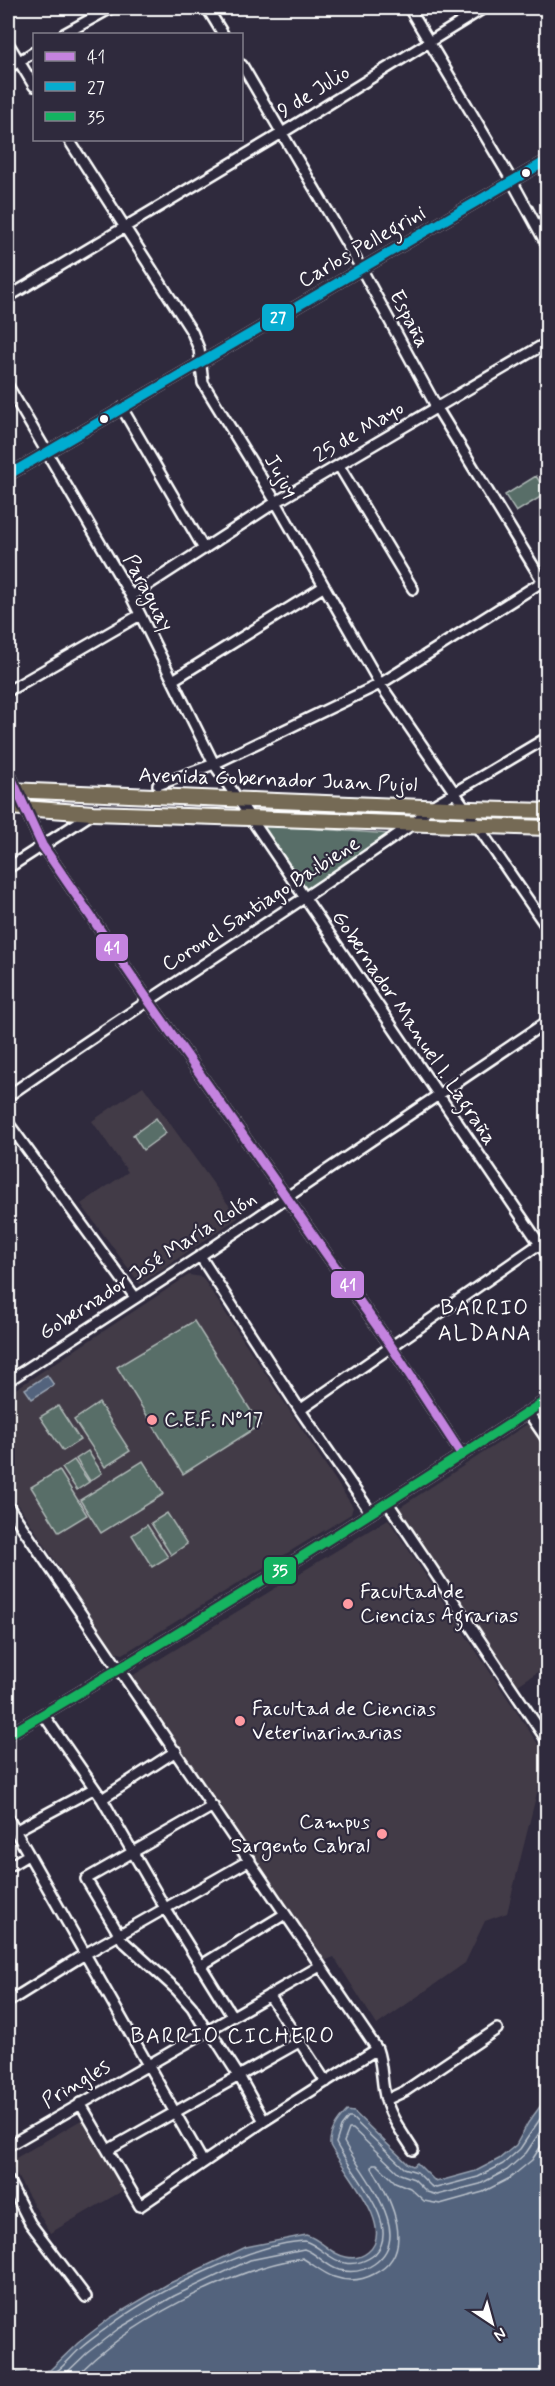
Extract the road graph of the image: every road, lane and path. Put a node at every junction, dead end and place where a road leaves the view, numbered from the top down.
1 (111, 8) edge
2 (207, 8) edge
3 (409, 8) edge
4 (484, 8) edge
5 (66, 33) edge
6 (222, 33) edge
7 (429, 41) junction
8 (8, 43) edge
9 (33, 53) edge
10 (18, 61) junction
11 (243, 67) edge
12 (8, 68) edge
13 (33, 84) edge
14 (282, 133) junction
15 (70, 141) edge
16 (548, 160) edge
17 (512, 181) junction
18 (125, 226) junction
19 (548, 247) edge
20 (361, 268) junction
21 (8, 297) edge
22 (548, 342) edge
23 (201, 362) junction
24 (8, 386) edge
25 (123, 408) junction
26 (437, 408) junction
27 (47, 453) junction
28 (339, 466) junction
29 (8, 475) edge
30 (276, 502) junction
31 (204, 549) junction
32 (546, 583) edge
33 (323, 587) junction
34 (413, 589) dead end
35 (131, 596) junction
36 (140, 615) junction
37 (174, 681) junction
38 (380, 684) junction
39 (8, 691) edge
40 (548, 737) edge
41 (214, 764) junction
42 (8, 771) edge
43 (158, 785) dead end
44 (12, 790) edge
45 (454, 794) junction
46 (240, 799) junction
47 (8, 807) edge
48 (430, 807) junction
49 (24, 809) junction
50 (465, 809) junction
51 (548, 810) edge
52 (93, 813) junction
53 (251, 815) junction
54 (414, 823) junction
55 (478, 826) junction
56 (548, 828) edge
57 (42, 845) junction
58 (8, 868) edge
59 (304, 900) junction
60 (548, 929) edge
61 (148, 1000) junction
62 (548, 1021) edge
63 (437, 1095) junction
64 (8, 1096) edge
65 (8, 1123) edge
66 (286, 1197) junction
67 (548, 1238) edge
68 (539, 1243) junction
69 (200, 1256) junction
70 (548, 1256) edge
71 (135, 1297) junction
72 (391, 1347) junction
73 (8, 1381) edge
74 (548, 1399) edge
75 (300, 1410) junction
76 (528, 1412) junction
77 (548, 1441) edge
78 (462, 1455) junction
79 (388, 1503) junction
80 (8, 1506) edge
81 (371, 1513) junction
82 (120, 1669) junction
83 (43, 1714) junction
84 (544, 1728) edge
85 (8, 1735) edge
86 (548, 1742) edge
87 (176, 1751) junction
88 (93, 1789) junction
89 (102, 1799) junction
90 (213, 1806) junction
91 (8, 1818) edge
92 (15, 1831) junction
93 (132, 1853) junction
94 (28, 1855) junction
95 (250, 1860) junction
96 (8, 1867) edge
97 (165, 1908) junction
98 (285, 1914) junction
99 (119, 1935) junction
100 (85, 1954) junction
101 (320, 1965) junction
102 (200, 1966) junction
103 (269, 1995) junction
104 (8, 2002) edge
105 (232, 2016) junction
106 (497, 2029) dead end
107 (207, 2030) junction
108 (299, 2042) junction
109 (377, 2049) junction
110 (147, 2063) junction
111 (239, 2076) junction
112 (326, 2082) junction
113 (386, 2100) junction
114 (80, 2103) junction
115 (176, 2112) junction
116 (264, 2121) junction
117 (8, 2146) edge
118 (108, 2150) junction
119 (413, 2150) dead end
120 (203, 2162) junction
121 (8, 2180) edge
122 (86, 2298) dead end

1 - 5 street
2 - 6 street
3 - 7 street
4 - 7 street, 9 de Julio
7 - 14 street, 9 de Julio
7 - 17 street
8 - 10 street
9 - 10 street
10 - 12 street
10 - 13 street
11 - 14 street, España
14 - 18 street, 9 de Julio
14 - 20 street, España
15 - 18 street, Jujuy
16 - 17 street, Carlos Pellegrini
17 - 19 street
17 - 20 street, Carlos Pellegrini
18 - 21 street, 9 de Julio
18 - 23 street, Jujuy
20 - 23 street, Carlos Pellegrini
20 - 26 street, España
22 - 26 street, 25 de Mayo
23 - 25 street, Carlos Pellegrini
23 - 30 street, Jujuy
24 - 27 street, Paraguay
25 - 27 street, Carlos Pellegrini
25 - 31 street
26 - 28 street, 25 de Mayo
26 - 32 street, España
27 - 29 street, Carlos Pellegrini
27 - 35 street, Paraguay
28 - 30 street, 25 de Mayo
28 - 34 street
30 - 31 street, 25 de Mayo
30 - 33 street, Jujuy
31 - 35 street, 25 de Mayo
32 - 38 street
33 - 37 street
33 - 38 street, Jujuy
35 - 36 street, Paraguay
36 - 37 street, Paraguay
36 - 39 street
37 - 41 street, Paraguay
38 - 41 street
38 - 45 street, Jujuy
40 - 45 street, Coronel Santiago Baibiene
41 - 43 street
41 - 46 street, Paraguay
42 - 44 street
44 - 46 main road, Avenida Gobernador Juan Pujol
44 - 49 street
45 - 48 street, Coronel Santiago Baibiene
45 - 50 street, Jujuy
46 - 48 main road, Avenida Gobernador Juan Pujol
46 - 53 street, Paraguay
47 - 49 main road, Avenida Gobernador Juan Pujol
48 - 50 main road, Avenida Gobernador Juan Pujol
48 - 54 street, Coronel Santiago Baibiene
49 - 52 main road, Avenida Gobernador Juan Pujol
49 - 57 street
50 - 51 main road, Avenida Gobernador Juan Pujol
50 - 55 street, Jujuy
52 - 53 main road, Avenida Gobernador Juan Pujol
52 - 57 street
53 - 54 main road, Avenida Gobernador Juan Pujol
53 - 59 street, Gobernador Manuel I. Lagraña
54 - 55 main road, Avenida Gobernador Juan Pujol
54 - 59 street, Coronel Santiago Baibiene
55 - 56 main road, Avenida Gobernador Juan Pujol
55 - 60 street, Jujuy
57 - 58 street
57 - 61 street
59 - 61 street, Coronel Santiago Baibiene
59 - 63 street, Gobernador Manuel I. Lagraña
61 - 64 street, Coronel Santiago Baibiene
61 - 66 street
62 - 63 street, Gobernador José María Rolón
63 - 66 street, Gobernador José María Rolón
63 - 68 street, Gobernador Manuel I. Lagraña
65 - 71 street
66 - 69 street, Gobernador José María Rolón
66 - 72 street
67 - 68 street
68 - 70 street, Gobernador Manuel I. Lagraña
68 - 72 street
69 - 71 street, Gobernador José María Rolón
69 - 75 street
71 - 73 street, Gobernador José María Rolón
72 - 75 street
72 - 78 street
74 - 76 street
75 - 81 street
76 - 77 street
76 - 78 street
78 - 79 street
79 - 81 street
79 - 84 street
80 - 82 street
81 - 82 street
82 - 83 street
82 - 87 street
83 - 85 street
83 - 88 street
84 - 86 street
87 - 89 street
87 - 90 street
88 - 89 street
88 - 92 street
89 - 93 street
90 - 93 street
90 - 95 street
91 - 92 street
92 - 94 street
93 - 97 street
93 - 99 street
94 - 96 street
94 - 100 street
95 - 97 street
95 - 98 street
97 - 99 street
97 - 102 street
98 - 101 street
98 - 102 street
99 - 100 street
99 - 107 street
100 - 104 street
100 - 110 street
101 - 103 street, Pringles
101 - 109 street
102 - 105 street
103 - 105 street, Pringles
103 - 108 street
105 - 107 street, Pringles
106 - 113 street
107 - 110 street, Pringles
107 - 111 street
108 - 111 street
108 - 112 street
109 - 112 street
109 - 113 street
110 - 114 street, Pringles
110 - 115 street
111 - 115 street
111 - 116 street
112 - 116 street
113 - 119 street
114 - 117 street, Pringles
114 - 118 street
115 - 118 street
115 - 120 street
116 - 120 street
118 - 120 street
121 - 122 street

